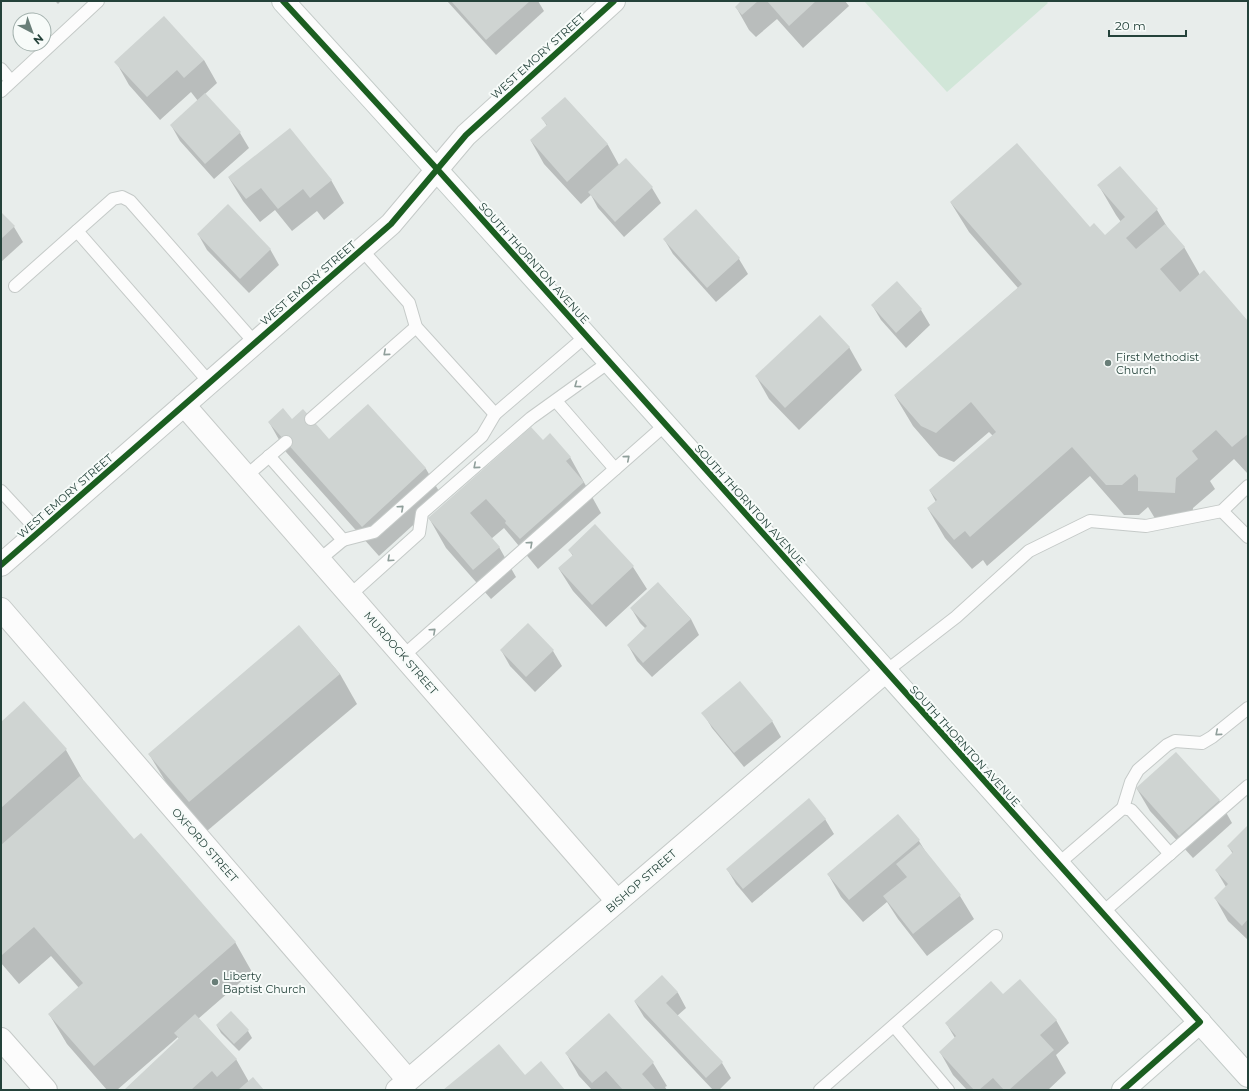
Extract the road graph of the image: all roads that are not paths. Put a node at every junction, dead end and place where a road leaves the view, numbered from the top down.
1 (98, 1) edge
2 (284, 1) edge
3 (614, 1) edge
4 (1, 70) edge
5 (11, 81) junction
6 (1, 91) edge
7 (438, 170) junction
8 (77, 232) junction
9 (362, 250) junction
10 (15, 286) dead end
11 (416, 327) junction
12 (586, 336) junction
13 (255, 343) junction
14 (609, 362) junction
15 (210, 383) junction
16 (556, 401) junction
17 (184, 405) junction
18 (494, 414) junction
19 (311, 419) dead end
20 (665, 425) junction
21 (286, 442) dead end
22 (269, 456) junction
23 (614, 469) junction
24 (246, 476) junction
25 (1248, 486) edge
26 (1, 491) edge
27 (1222, 511) junction
28 (39, 532) junction
29 (1248, 536) edge
30 (344, 540) junction
31 (320, 560) junction
32 (1, 565) edge
33 (350, 595) junction
34 (1, 609) edge
35 (403, 656) junction
36 (886, 672) junction
37 (1248, 708) edge
38 (1248, 786) edge
39 (1123, 808) junction
40 (1170, 854) junction
41 (1058, 864) junction
42 (617, 901) junction
43 (1102, 913) junction
44 (996, 936) dead end
45 (1200, 1022) junction
46 (894, 1026) junction
47 (1, 1039) edge
48 (1248, 1076) edge
49 (402, 1085) edge
50 (46, 1090) edge
51 (820, 1090) edge
52 (948, 1090) edge
53 (1123, 1090) edge

1 - 5 lane
2 - 7 street, SOUTH THORNTON AVENUE
3 - 7 street, WEST EMORY STREET
4 - 5 lane
5 - 6 lane
7 - 9 street, WEST EMORY STREET
7 - 12 street, SOUTH THORNTON AVENUE
8 - 10 lane
8 - 13 lane
8 - 15 lane
9 - 11 lane
9 - 13 street, WEST EMORY STREET
11 - 18 lane
11 -> 19 lane
12 - 14 street, SOUTH THORNTON AVENUE
12 - 18 lane
13 - 15 street, WEST EMORY STREET
14 -> 16 lane
14 - 20 street, SOUTH THORNTON AVENUE
15 - 17 street, WEST EMORY STREET
16 - 23 lane
16 -> 33 lane
17 - 24 street, MURDOCK STREET
17 - 28 street, WEST EMORY STREET
30 -> 18 lane
23 -> 20 lane
20 - 36 street, SOUTH THORNTON AVENUE
21 - 22 lane
22 - 24 lane
22 - 30 lane
35 -> 23 lane
24 - 31 street, MURDOCK STREET
25 - 27 lane
26 - 28 lane
27 - 29 lane
27 - 36 lane
28 - 32 street, WEST EMORY STREET
30 - 31 lane
31 - 33 street, MURDOCK STREET
33 - 35 street, MURDOCK STREET
34 - 49 street, OXFORD STREET
35 - 42 street, MURDOCK STREET
36 - 41 street, SOUTH THORNTON AVENUE
36 - 42 street, BISHOP STREET
37 -> 39 lane
38 - 40 lane
39 - 40 lane
39 - 41 lane
40 - 43 lane
41 - 43 street, SOUTH THORNTON AVENUE
42 - 49 street, BISHOP STREET
43 - 45 street, SOUTH THORNTON AVENUE
44 - 46 lane
45 - 48 street, SOUTH THORNTON AVENUE
45 - 53 street
46 - 51 lane
46 - 52 lane
47 - 50 street

